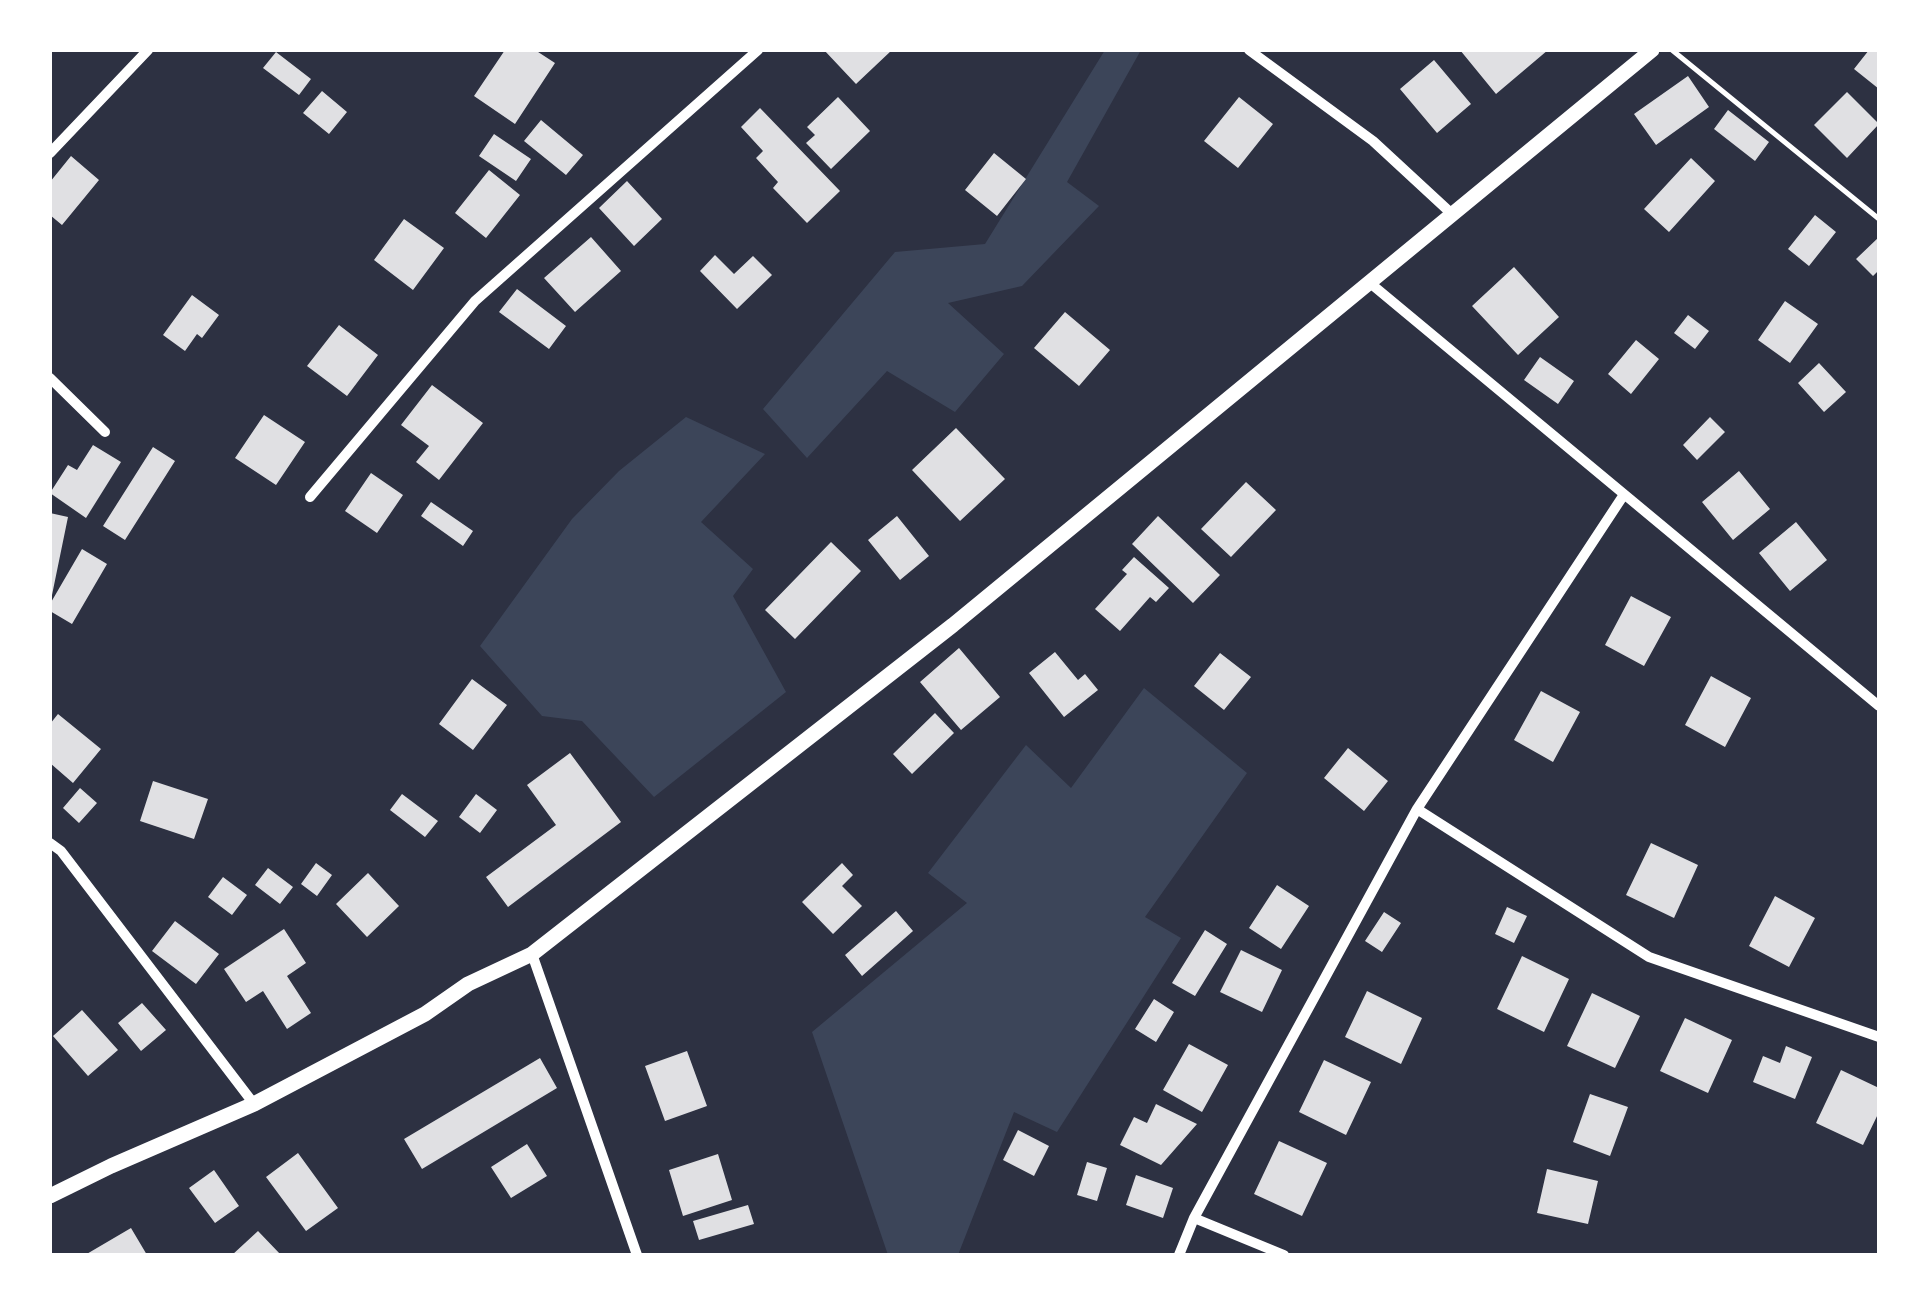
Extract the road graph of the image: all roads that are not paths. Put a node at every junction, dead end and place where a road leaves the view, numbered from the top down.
1 (148, 50) edge
2 (758, 50) edge
3 (1249, 50) edge
4 (1652, 50) edge
5 (50, 152) edge
6 (1452, 214) junction
7 (1370, 283) junction
8 (50, 378) edge
9 (105, 432) dead end
10 (1623, 496) junction
11 (310, 497) dead end
12 (1879, 706) edge
13 (1417, 809) junction
14 (50, 843) edge
15 (532, 954) junction
16 (1879, 1037) edge
17 (254, 1104) junction
18 (50, 1196) edge
19 (1194, 1218) junction
20 (637, 1255) edge
21 (1179, 1255) edge
22 (1284, 1255) edge

1 - 5 street
2 - 11 street
3 - 6 street
4 - 6 main road
6 - 7 main road
7 - 10 street
7 - 15 main road
8 - 9 street
10 - 12 street
10 - 13 street
13 - 16 street
13 - 19 street
14 - 17 street
15 - 17 main road
15 - 20 street
17 - 18 main road
19 - 21 street
19 - 22 street

